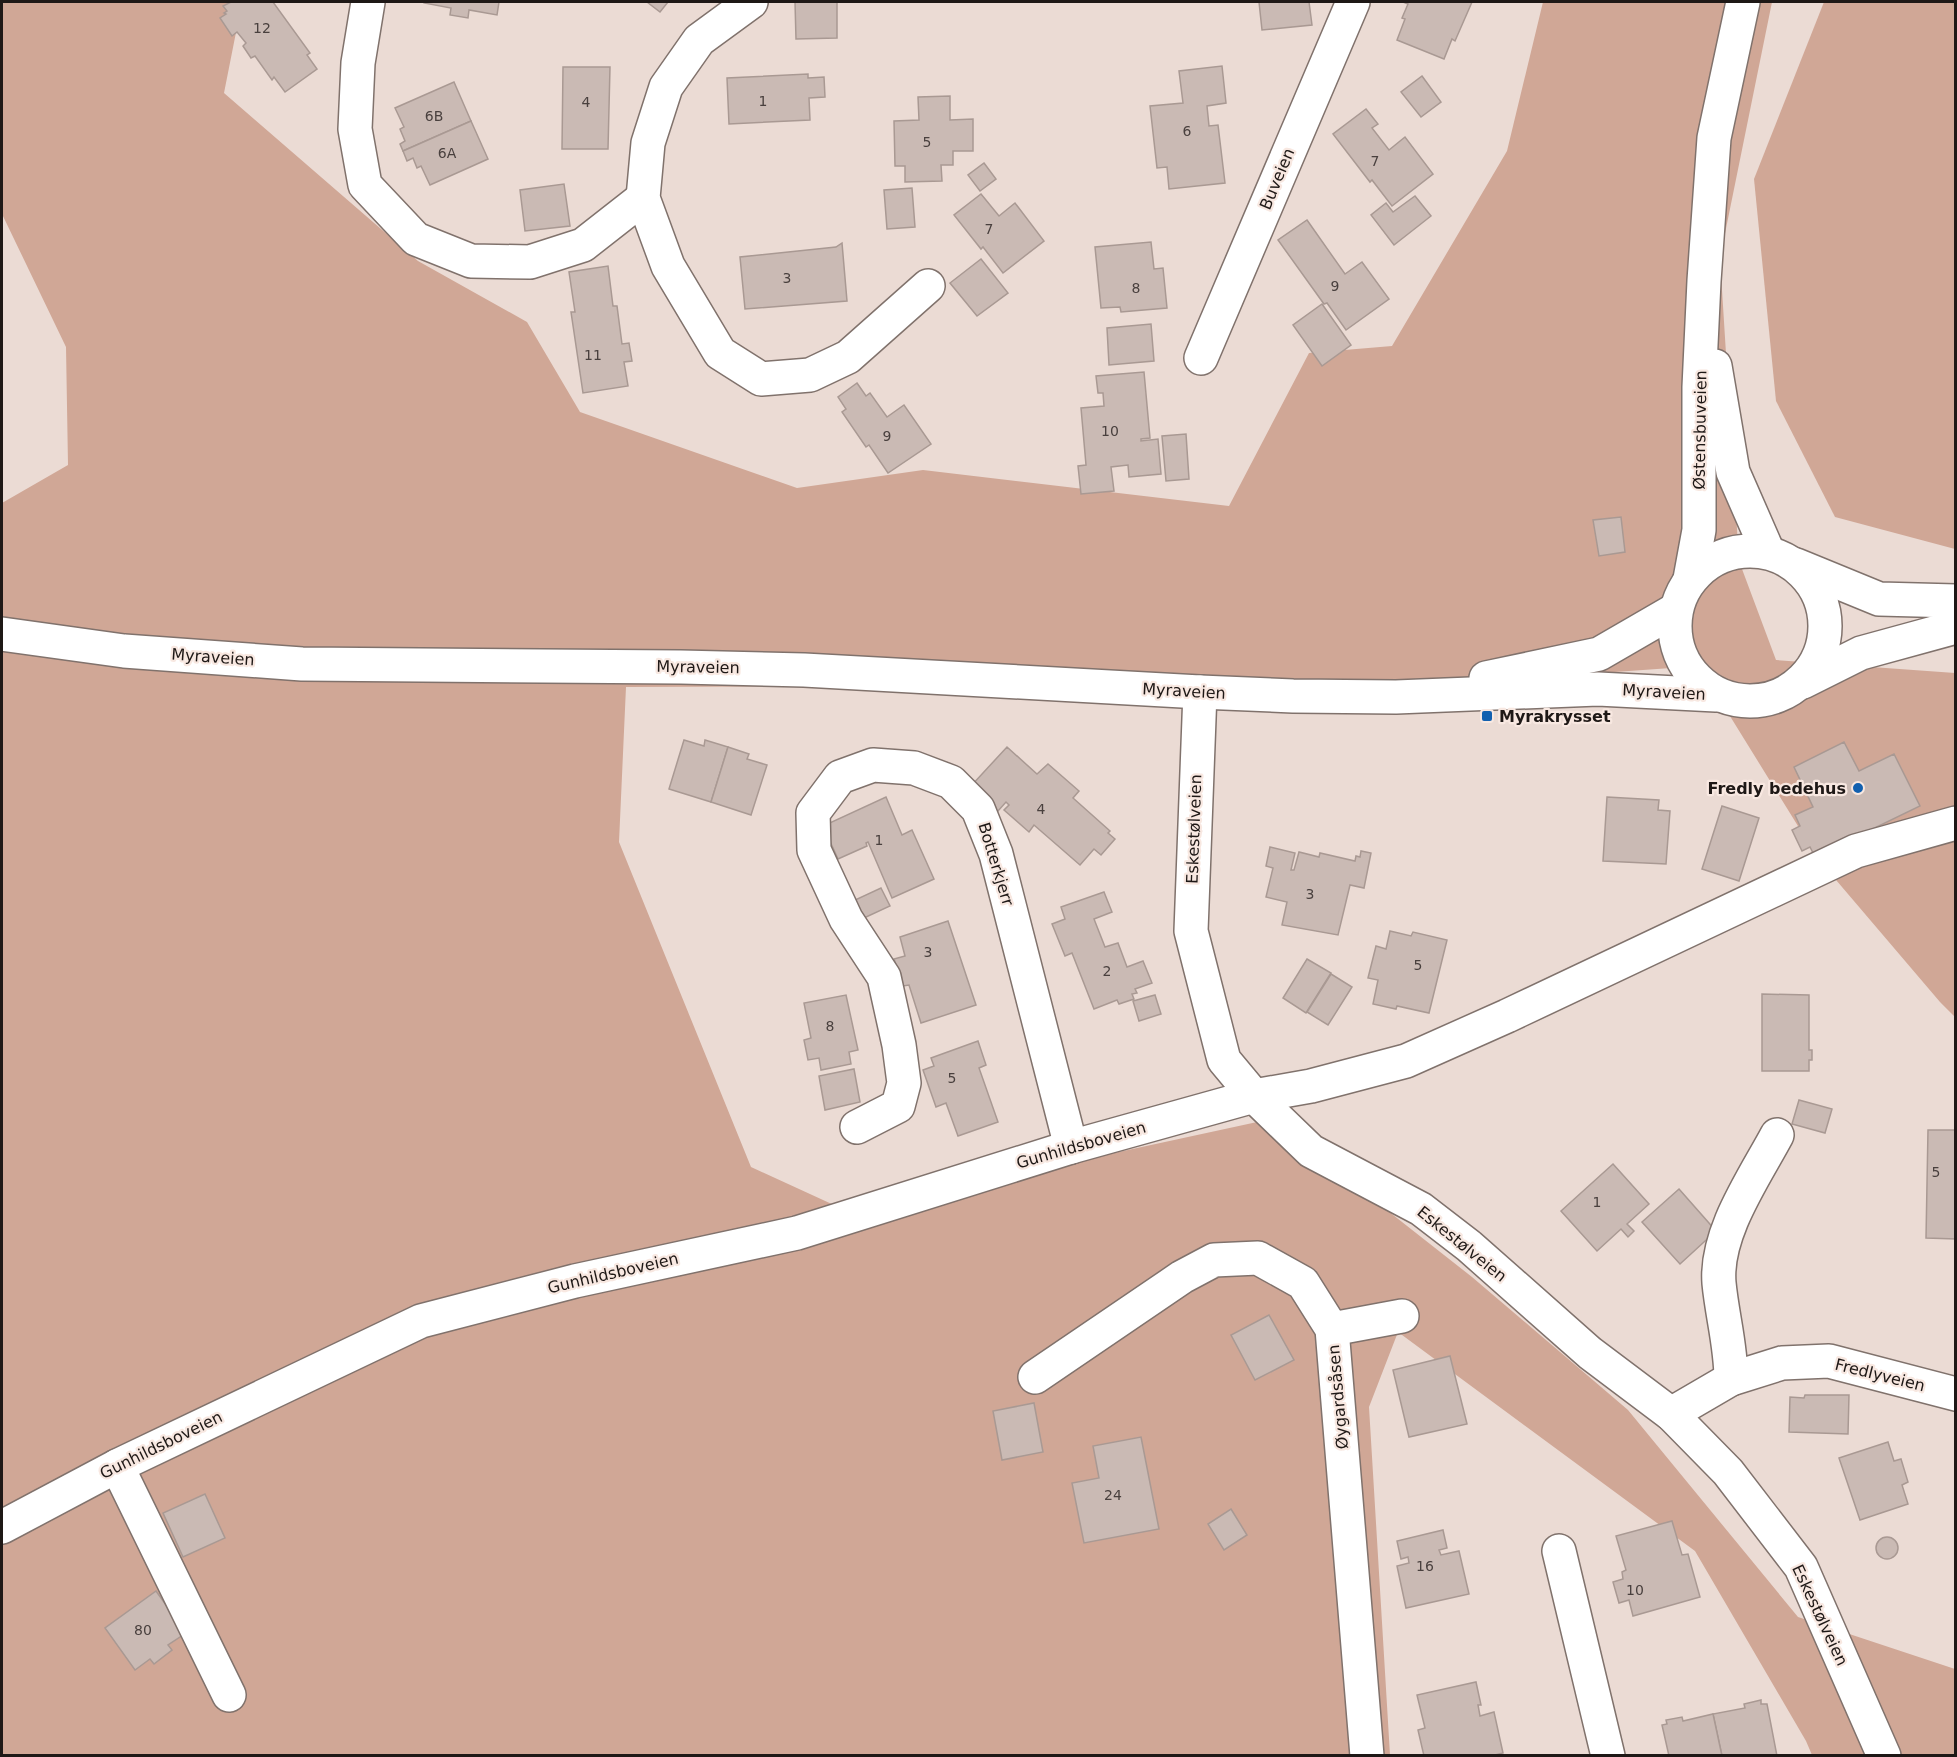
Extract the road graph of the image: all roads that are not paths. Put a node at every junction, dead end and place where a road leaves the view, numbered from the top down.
1 (368, 2) edge
2 (751, 2) edge
3 (1353, 2) edge
4 (1743, 2) edge
5 (643, 198) junction
6 (1704, 281) junction
7 (928, 286) dead end
8 (1201, 358) dead end
9 (1781, 558) junction
10 (1690, 579) junction
11 (1956, 601) edge
12 (1675, 610) junction
13 (1956, 627) edge
14 (2, 634) edge
15 (1803, 682) junction
16 (1200, 692) junction
17 (1716, 695) junction
18 (1396, 697) junction
19 (1956, 823) edge
20 (1254, 1096) junction
21 (857, 1127) dead end
22 (1777, 1135) dead end
23 (1071, 1147) junction
24 (1402, 1316) dead end
25 (1332, 1329) junction
26 (1035, 1377) dead end
27 (1731, 1379) junction
28 (1956, 1394) edge
29 (1671, 1414) junction
30 (117, 1466) junction
31 (2, 1527) edge
32 (1559, 1551) dead end
33 (229, 1695) dead end
34 (1367, 1755) edge
35 (1608, 1755) edge
36 (1884, 1755) edge

1 - 5 street
2 - 5 street
3 - 8 street, Buveien
4 - 6 street, Østensbuveien
5 - 7 street
6 - 9 street, Østensbuveien
6 - 10 street, Østensbuveien
9 - 10 street
9 - 11 street
9 - 15 street
10 - 12 street
12 - 17 street
12 - 18 street, Myraveien
13 - 15 street
14 - 16 street, Myraveien
15 - 17 street
16 - 18 street, Myraveien
16 - 20 street, Eskestølveien
17 - 18 street, Myraveien
19 - 20 street, Gunhildsboveien
20 - 23 street, Gunhildsboveien
20 - 29 street, Eskestølveien
21 - 23 street, Botterkjerr
22 - 27 street
23 - 30 street, Gunhildsboveien
24 - 25 street
25 - 26 street, Øygardsåsen
25 - 34 street, Øygardsåsen
27 - 28 street, Fredlyveien
27 - 29 street, Fredlyveien
29 - 36 street, Eskestølveien
30 - 31 street, Gunhildsboveien
30 - 33 street
32 - 35 street

